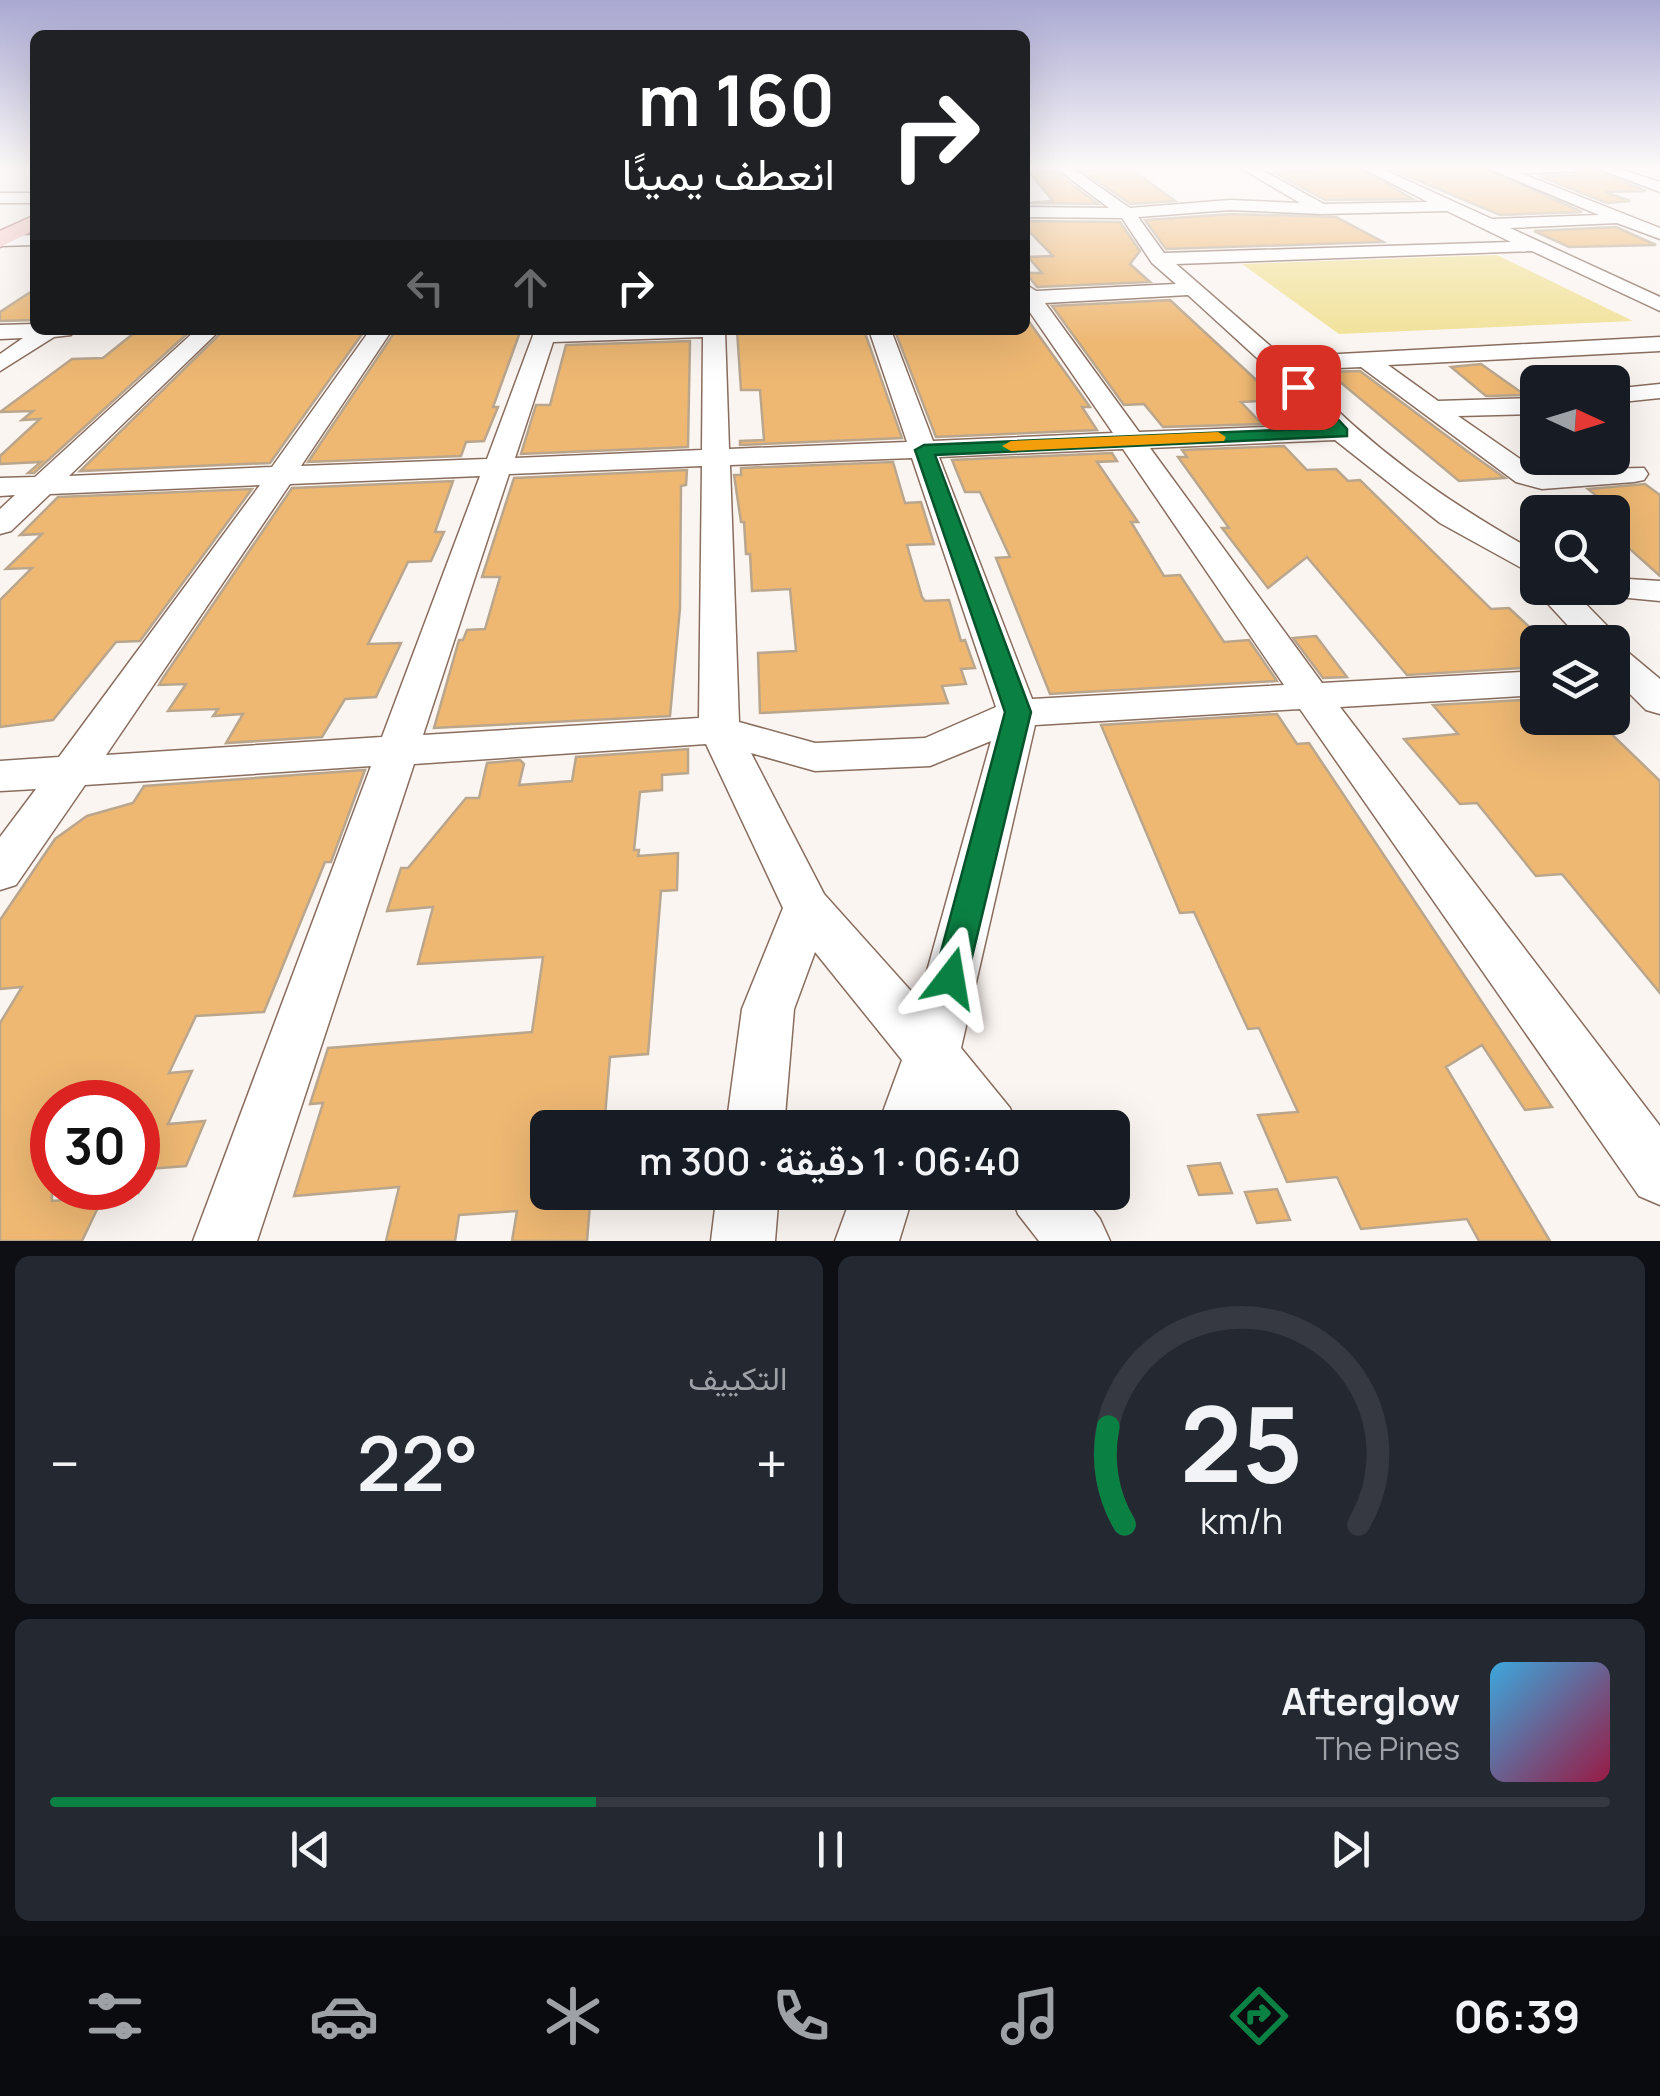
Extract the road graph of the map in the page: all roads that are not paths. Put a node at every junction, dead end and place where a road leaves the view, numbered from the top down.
1 (26, 226) edge
2 (1137, 226) edge
3 (1492, 226) edge
4 (0, 240) edge
5 (30, 240) edge
6 (1536, 246) junction
7 (1160, 259) junction
8 (1192, 289) junction
9 (1030, 295) edge
10 (1030, 299) edge
11 (1660, 304) edge
12 (30, 331) edge
13 (0, 332) edge
14 (41, 335) edge
15 (205, 335) edge
16 (378, 335) edge
17 (543, 335) edge
18 (714, 335) edge
19 (882, 335) edge
20 (1660, 344) edge
21 (1368, 361) junction
22 (0, 364) edge
23 (1277, 364) junction
24 (1520, 407) edge
25 (1432, 409) junction
26 (1341, 432) junction
27 (1131, 441) junction
28 (924, 450) junction
29 (714, 459) junction
30 (494, 468) junction
31 (1635, 472) edge
32 (280, 476) junction
33 (42, 485) junction
34 (0, 487) edge
35 (0, 524) edge
36 (1520, 560) edge
37 (1630, 589) edge
38 (1660, 591) edge
39 (1569, 605) edge
40 (1587, 625) edge
41 (1520, 684) edge
42 (1311, 696) junction
43 (1018, 712) junction
44 (719, 730) junction
45 (401, 749) junction
46 (70, 773) junction
47 (0, 776) edge
48 (0, 872) edge
49 (807, 908) junction
50 (932, 1054) junction
51 (757, 1110) edge
52 (912, 1110) edge
53 (975, 1110) edge
54 (1660, 1175) edge
55 (746, 1210) edge
56 (878, 1210) edge
57 (1054, 1210) edge
58 (225, 1241) edge
59 (742, 1241) edge
60 (867, 1241) edge
61 (1078, 1241) edge

1 - 4 main road
2 - 7 street
3 - 6 street
4 - 5 street
6 - 7 street
6 - 11 street
7 - 8 street
8 - 9 street
8 - 23 street
10 - 27 street
12 - 13 street
14 - 22 street
15 - 33 street
16 - 32 street
17 - 30 street
18 - 29 street
19 - 28 street
20 - 21 street
21 - 23 street
21 - 25 street
23 - 26 street
24 - 25 street
25 - 31 street
26 - 27 street
26 - 36 street
27 - 28 street
27 - 42 street
28 - 29 street
28 - 43 street
29 - 30 street
29 - 44 street
30 - 32 street
30 - 45 street
32 - 33 street
32 - 46 street
33 - 34 street
33 - 35 street
37 - 38 street
39 - 40 street
41 - 42 street
42 - 43 street
42 - 54 street
43 - 44 street
43 - 50 street
44 - 45 street
44 - 49 street
45 - 46 street
45 - 58 street
46 - 47 street
46 - 48 street
49 - 50 street
49 - 51 street
50 - 52 street
50 - 53 street
55 - 59 street
56 - 60 street
57 - 61 street

